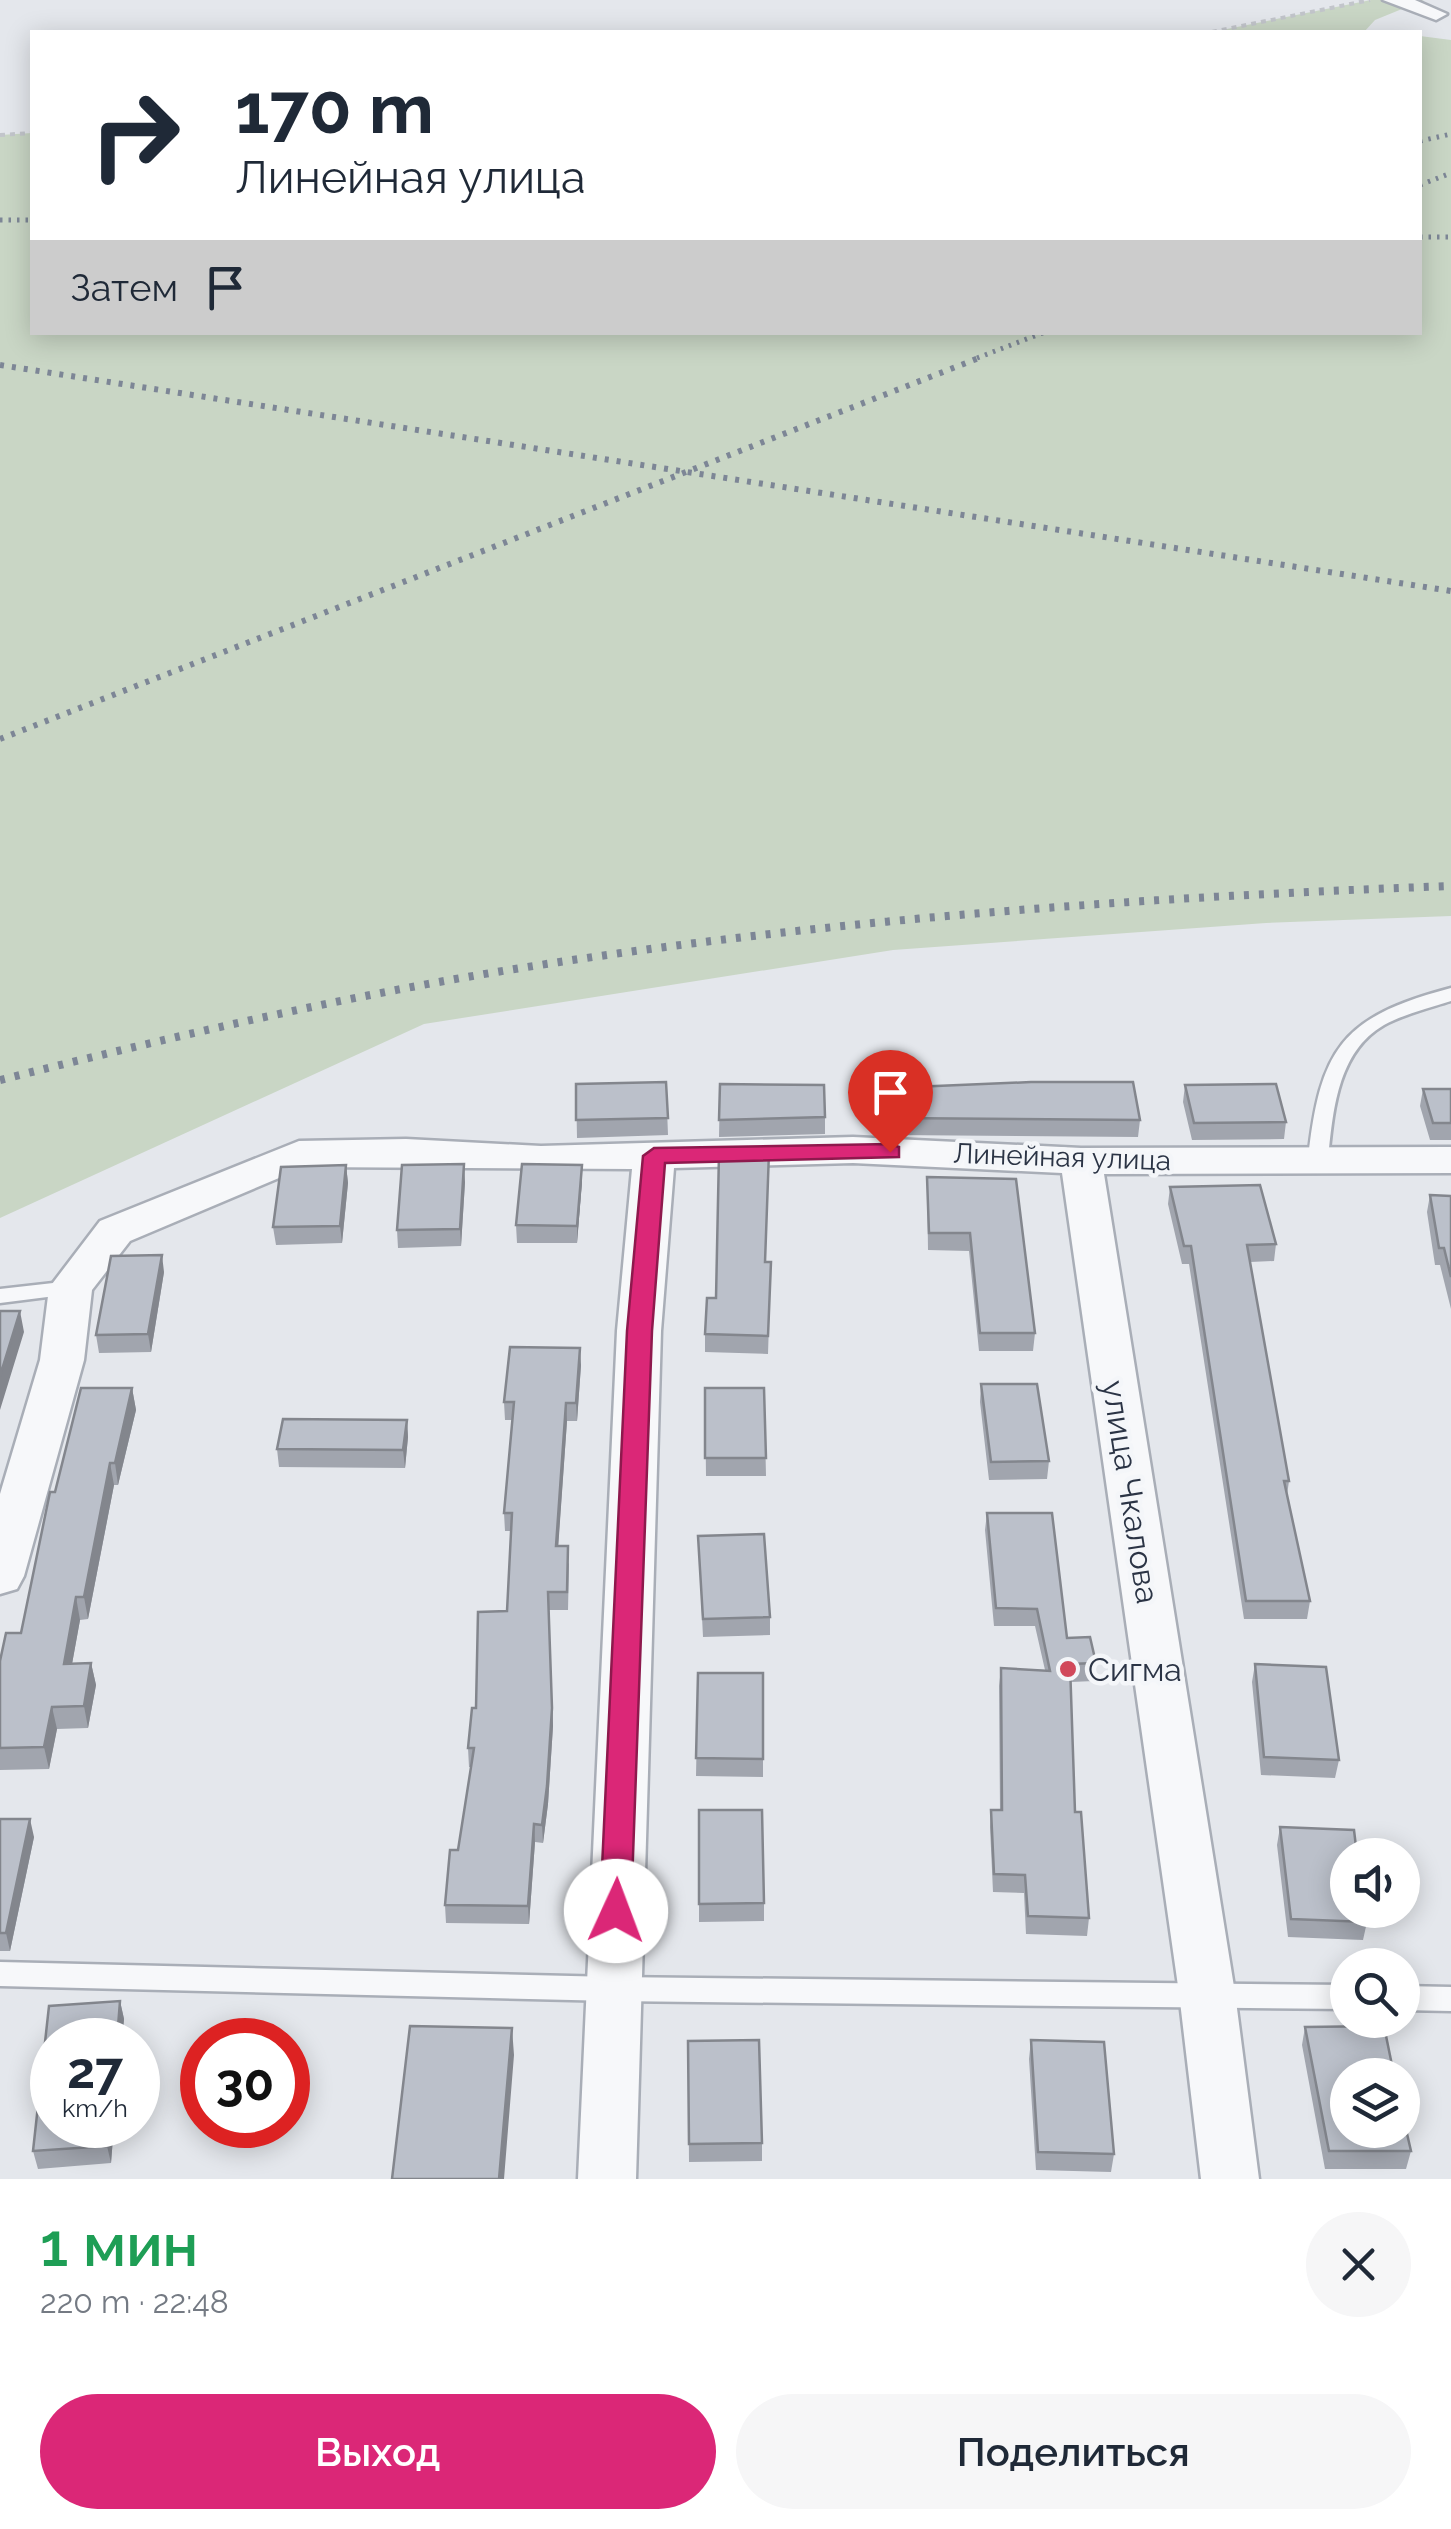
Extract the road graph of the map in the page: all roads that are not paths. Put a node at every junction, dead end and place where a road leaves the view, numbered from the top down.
1 (1394, 0) edge
2 (1436, 14) dead end
3 (1451, 994) edge
4 (654, 1156) junction
5 (1318, 1160) junction
6 (1451, 1160) edge
7 (1081, 1161) junction
8 (71, 1288) junction
9 (0, 1296) edge
10 (0, 1576) edge
11 (0, 1974) edge
12 (613, 1989) junction
13 (1207, 1993) junction
14 (1330, 1996) edge
15 (1420, 1999) edge
16 (1451, 2000) edge
17 (606, 2179) edge
18 (1230, 2179) edge

1 - 2 street
3 - 5 lane
4 - 7 street, Линейная улица
4 - 8 street, Линейная улица
4 - 12 street
5 - 6 street, Линейная улица
5 - 7 street, Линейная улица
7 - 13 street, улица Чкалова
8 - 9 lane
8 - 10 street
11 - 12 lane
12 - 13 lane
12 - 17 street
13 - 14 lane
13 - 18 street, улица Чкалова
15 - 16 lane

